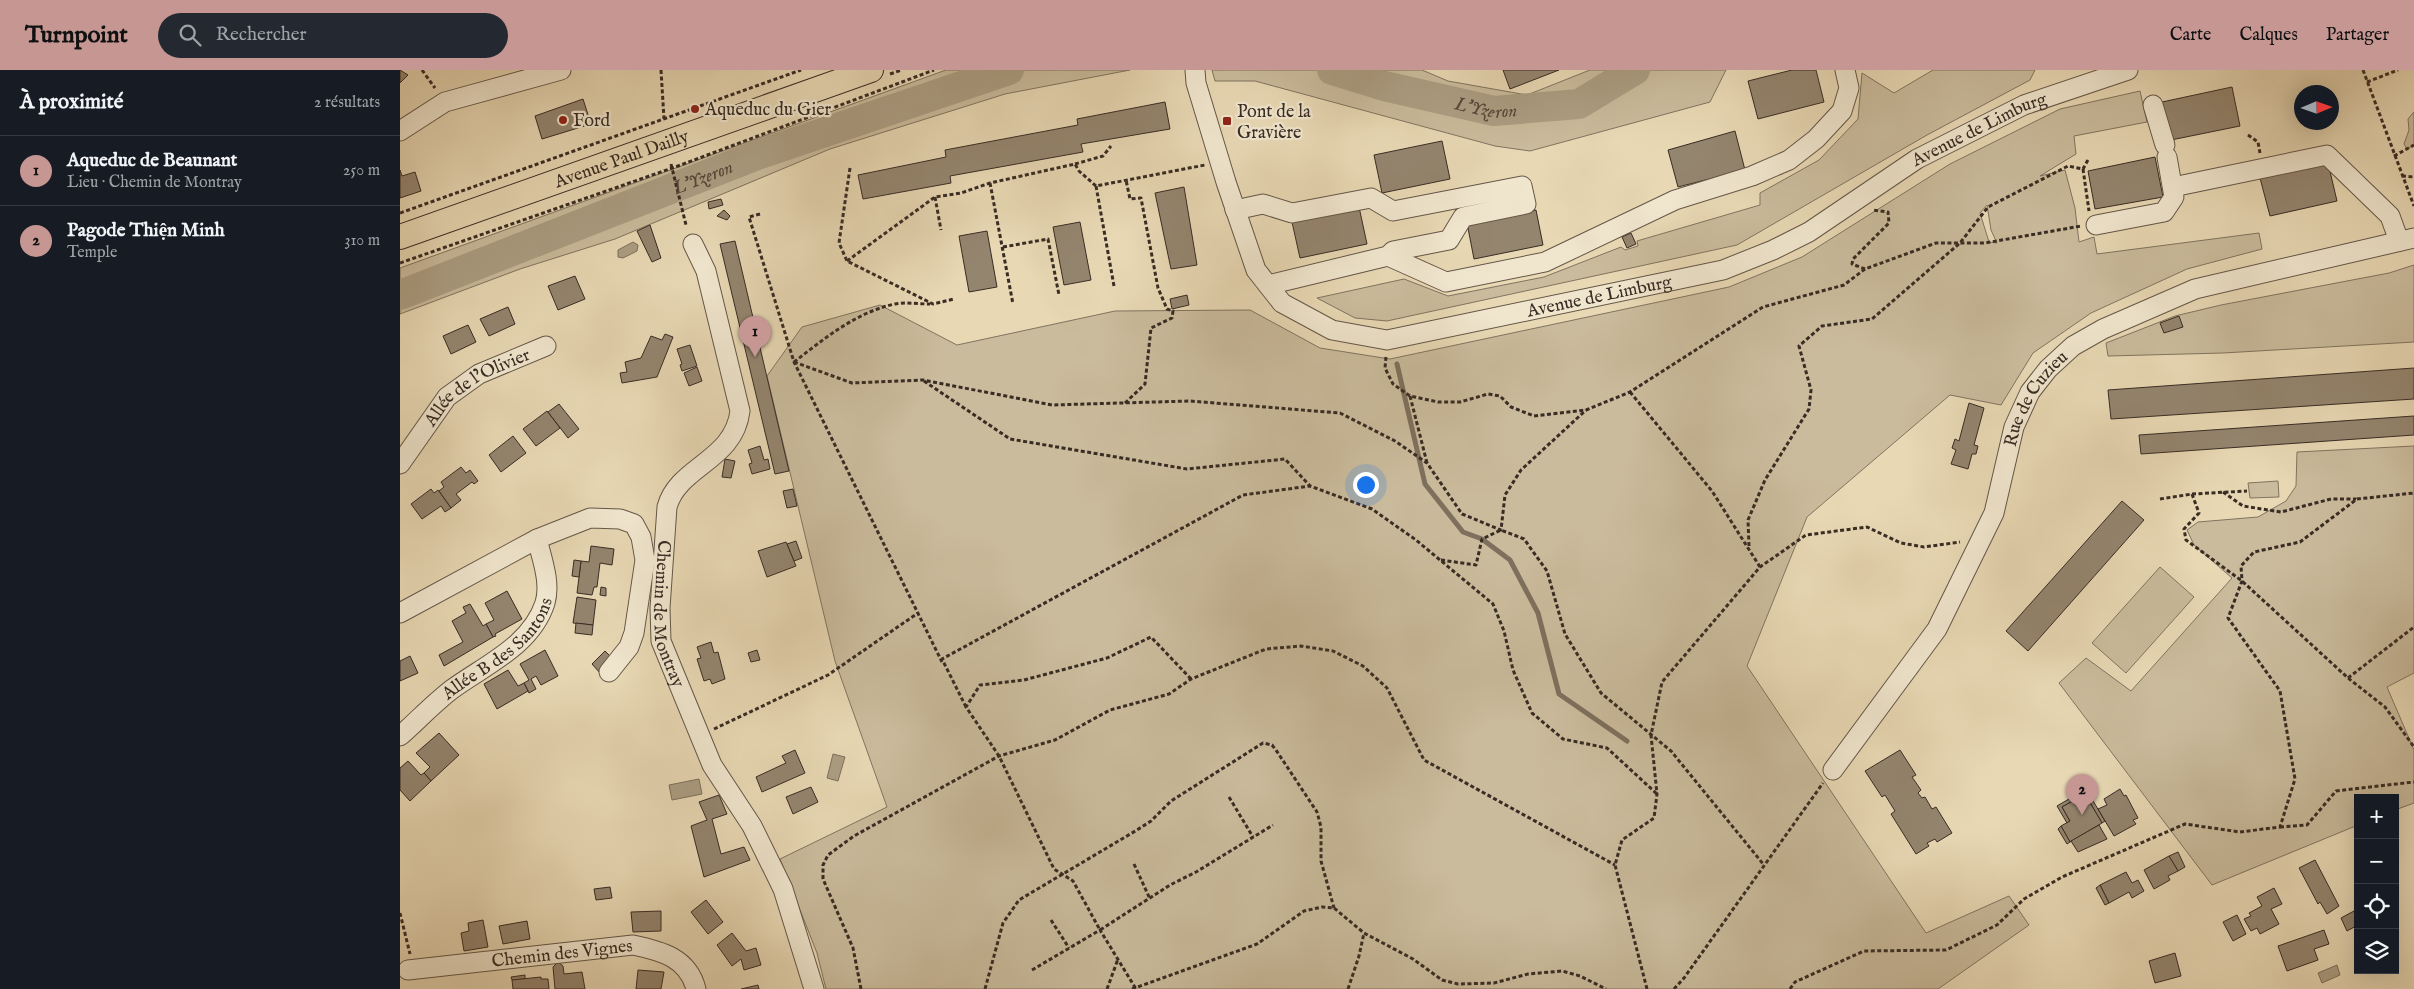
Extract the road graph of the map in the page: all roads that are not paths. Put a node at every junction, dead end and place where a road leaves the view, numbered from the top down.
1 (560, 70) edge
2 (871, 70) edge
3 (1845, 70) edge
4 (2128, 70) edge
5 (1196, 74) edge
6 (2153, 105) dead end
7 (400, 131) edge
8 (2173, 187) junction
9 (1235, 210) junction
10 (2093, 225) road end
11 (400, 237) edge
12 (2406, 240) edge
13 (693, 244) dead end
14 (1388, 256) junction
15 (1268, 285) junction
16 (546, 346) dead end
17 (400, 464) edge
18 (537, 539) junction
19 (400, 613) edge
20 (609, 672) dead end
21 (400, 736) edge
22 (1833, 770) road end
23 (408, 970) road end
24 (696, 989) edge
25 (814, 989) edge

1 - 7 street
2 - 11 main road, Avenue Paul Dailly
3 - 14 street
4 - 15 street, Avenue de Limburg
5 - 9 street, Avenue de Limburg
6 - 8 street
8 - 10 street
8 - 12 street
9 - 14 street
9 - 15 street, Avenue de Limburg
12 - 22 street, Rue de Cuzieu
13 - 25 street, Chemin de Montray
14 - 15 street
16 - 17 street, Allée de l’Olivier
18 - 19 street
18 - 20 street
18 - 21 street, Allée B des Santons
23 - 24 street, Chemin des Vignes

